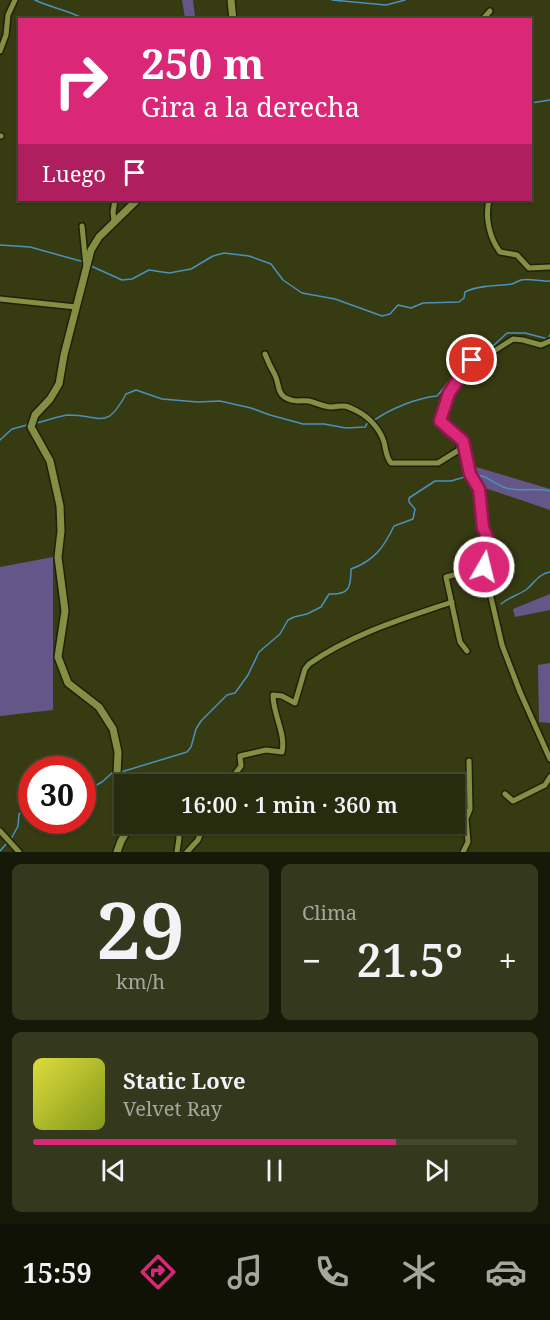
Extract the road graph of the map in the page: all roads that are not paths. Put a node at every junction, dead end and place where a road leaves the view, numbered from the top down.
1 (15, 0) edge
2 (231, 0) edge
3 (490, 11) dead end
4 (233, 18) edge
5 (484, 18) edge
6 (3, 25) edge
7 (0, 51) edge
8 (115, 201) edge
9 (136, 201) edge
10 (489, 201) edge
11 (114, 221) junction
12 (82, 226) dead end
13 (86, 266) junction
14 (550, 267) edge
15 (0, 299) edge
16 (76, 307) junction
17 (550, 341) edge
18 (265, 354) dead end
19 (459, 436) junction
20 (484, 567) junction
21 (452, 602) junction
22 (467, 651) dead end
23 (550, 759) edge
24 (469, 762) dead end
25 (117, 774) edge
26 (235, 774) edge
27 (550, 777) edge
28 (505, 794) dead end
29 (0, 831) edge
30 (126, 834) edge
31 (178, 834) edge
32 (200, 834) edge
33 (18, 852) edge
34 (117, 852) edge
35 (177, 852) edge
36 (187, 852) edge
37 (463, 852) edge

1 - 6 street
2 - 4 main road
3 - 5 street
6 - 7 street
8 - 11 street
9 - 11 main road
10 - 14 street
11 - 13 main road
12 - 13 street
13 - 16 main road
15 - 16 street
16 - 25 main road
17 - 19 street
18 - 19 street
19 - 20 street
20 - 21 street
20 - 23 street
21 - 22 street
21 - 26 street
24 - 37 street
27 - 28 street
29 - 33 street
30 - 34 main road
31 - 35 street
32 - 36 street

